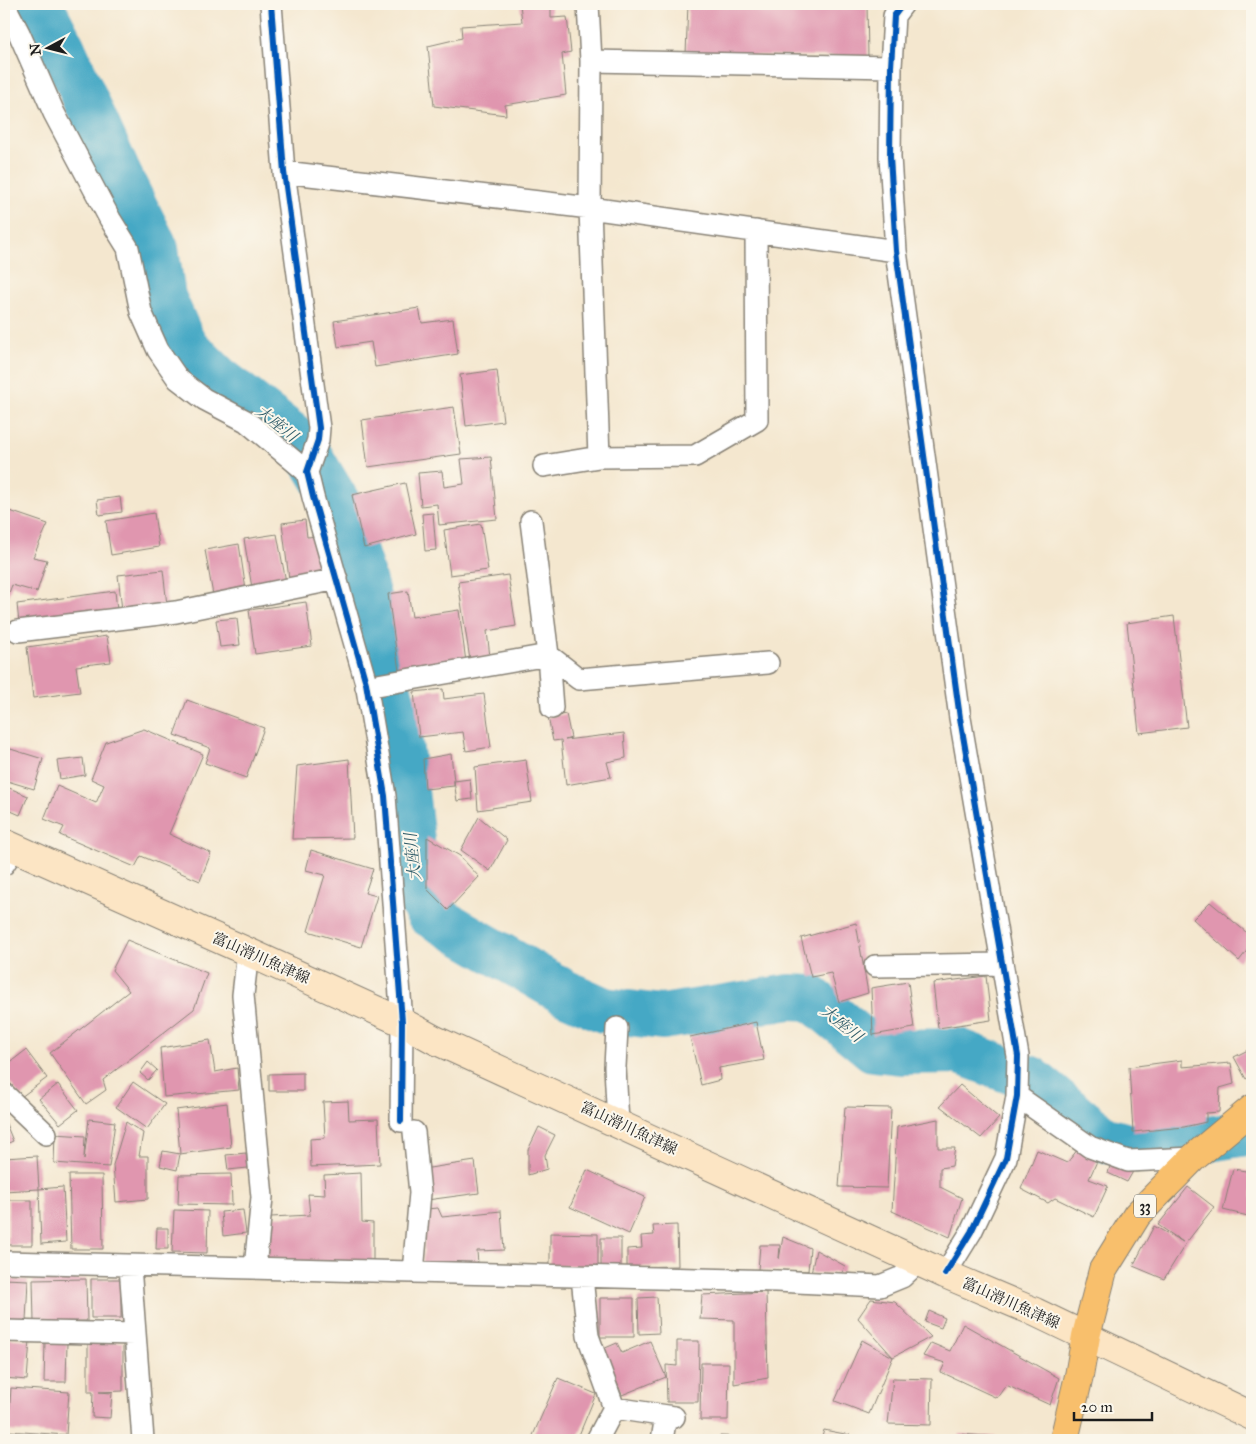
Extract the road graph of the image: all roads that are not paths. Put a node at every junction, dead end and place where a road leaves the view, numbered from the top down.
1 (4, 4) edge
2 (271, 4) edge
3 (588, 4) edge
4 (896, 8) edge
5 (591, 61) junction
6 (891, 67) junction
7 (284, 172) junction
8 (590, 208) junction
9 (756, 231) junction
10 (896, 251) junction
11 (600, 457) junction
12 (544, 466) dead end
13 (308, 472) junction
14 (531, 522) dead end
15 (337, 579) junction
16 (18, 631) dead end
17 (548, 655) junction
18 (768, 663) dead end
19 (366, 687) junction
20 (552, 708) dead end
21 (7, 852) edge
22 (248, 952) junction
23 (1002, 964) junction
24 (876, 966) dead end
25 (402, 1022) junction
26 (617, 1028) dead end
27 (4, 1094) edge
28 (1017, 1096) junction
29 (1252, 1109) edge
30 (618, 1123) junction
31 (46, 1134) dead end
32 (1193, 1158) junction
33 (4, 1262) edge
34 (918, 1262) junction
35 (130, 1266) junction
36 (255, 1268) junction
37 (413, 1272) junction
38 (945, 1274) junction
39 (582, 1276) junction
40 (4, 1331) edge
41 (135, 1334) junction
42 (1086, 1336) junction
43 (614, 1408) junction
44 (1252, 1416) edge
45 (143, 1440) edge
46 (597, 1440) edge
47 (662, 1440) edge
48 (1064, 1440) edge

1 - 13 street
2 - 7 street
3 - 5 street
4 - 6 street
5 - 6 street
5 - 8 street
6 - 10 street
7 - 8 street
7 - 13 street
8 - 9 street
8 - 11 street
9 - 10 street
9 - 11 street
10 - 23 street
11 - 12 street
13 - 15 street
14 - 17 street
15 - 16 street
15 - 19 street
17 - 18 street
17 - 19 street
17 - 20 street
19 - 25 street
21 - 22 main road, 富山滑川魚津線
22 - 25 main road, 富山滑川魚津線
22 - 36 street
23 - 24 street
23 - 28 street
25 - 30 main road, 富山滑川魚津線
25 - 37 street
26 - 30 street
27 - 31 street
28 - 32 street
28 - 38 street
29 - 32 main road, 33
30 - 34 main road, 富山滑川魚津線
32 - 42 main road, 33
33 - 35 street
34 - 38 main road, 富山滑川魚津線
34 - 39 street
35 - 36 street
35 - 41 street
36 - 37 street
37 - 39 street
38 - 42 main road, 富山滑川魚津線
39 - 43 street
40 - 41 street
41 - 45 street
42 - 44 main road, 富山滑川魚津線
42 - 48 main road, 33
43 - 46 street
43 - 47 street

